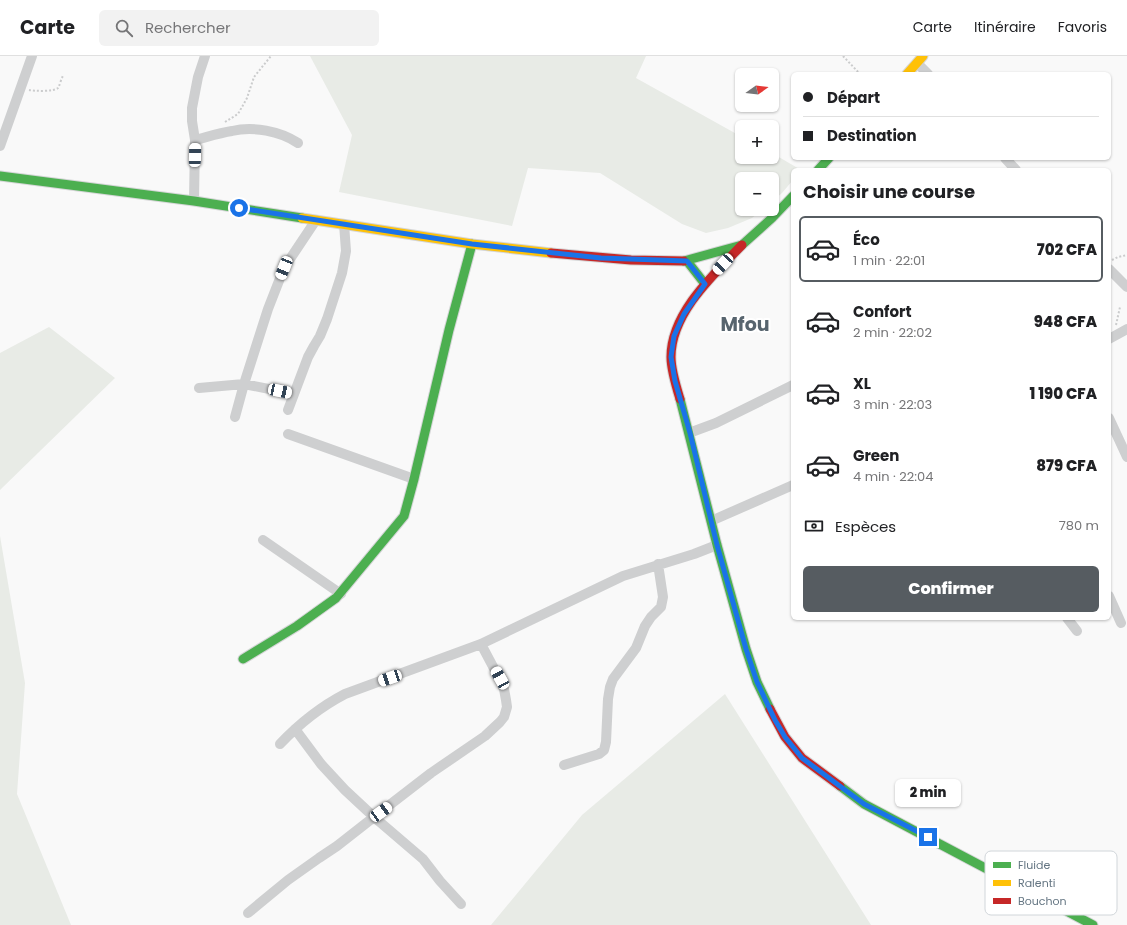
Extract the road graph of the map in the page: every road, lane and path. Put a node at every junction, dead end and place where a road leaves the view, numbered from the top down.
1 (32, 56) edge
2 (205, 56) edge
3 (271, 56) edge
4 (843, 56) edge
5 (920, 60) edge
6 (858, 72) edge
7 (909, 72) edge
8 (927, 72) edge
9 (63, 76) dead end
10 (20, 89) junction
11 (220, 125) dead end
12 (195, 140) junction
13 (298, 143) dead end
14 (0, 146) edge
15 (827, 160) edge
16 (1007, 160) edge
17 (820, 168) edge
18 (1014, 168) edge
19 (0, 176) edge
20 (791, 198) edge
21 (194, 201) junction
22 (316, 220) junction
23 (344, 224) junction
24 (472, 244) junction
25 (742, 245) junction
26 (1127, 255) edge
27 (1111, 260) edge
28 (687, 261) junction
29 (1111, 271) edge
30 (705, 284) junction
31 (1127, 287) edge
32 (1127, 329) edge
33 (1111, 338) edge
34 (244, 384) junction
35 (791, 386) edge
36 (198, 388) dead end
37 (294, 394) junction
38 (288, 410) dead end
39 (235, 416) dead end
40 (1111, 422) edge
41 (690, 433) junction
42 (288, 434) dead end
43 (1127, 457) edge
44 (414, 479) junction
45 (791, 485) edge
46 (711, 521) junction
47 (263, 540) dead end
48 (717, 545) junction
49 (658, 564) junction
50 (340, 594) junction
51 (1111, 600) edge
52 (1069, 620) edge
53 (1121, 623) dead end
54 (1077, 631) dead end
55 (481, 644) junction
56 (243, 659) dead end
57 (294, 729) junction
58 (280, 744) dead end
59 (564, 765) dead end
60 (374, 817) junction
61 (985, 866) edge
62 (461, 904) dead end
63 (248, 913) dead end
64 (1075, 915) edge
65 (1093, 925) edge

1 - 10 street
2 - 12 street
3 - 11 path
4 - 6 path
5 - 7 main road
5 - 8 street
9 - 10 path
10 - 14 street
12 - 13 street
12 - 21 street
15 - 17 main road
16 - 18 street
19 - 21 main road
20 - 25 main road
21 - 22 main road
22 - 23 main road
22 - 34 street
23 - 24 main road
23 - 37 street
24 - 28 main road
24 - 44 main road
25 - 28 main road
25 - 30 main road
26 - 27 path
28 - 30 main road
29 - 31 street
30 - 41 main road
32 - 33 street
34 - 36 street
34 - 37 street
34 - 39 street
35 - 41 street
37 - 38 street
40 - 43 street
41 - 46 main road
42 - 44 street
44 - 50 main road
45 - 46 street
46 - 48 main road
47 - 50 street
48 - 49 street
48 - 61 main road
49 - 55 street
49 - 59 street
50 - 56 main road
51 - 53 street
52 - 54 street
55 - 57 street
55 - 60 street
57 - 58 street
57 - 60 street
60 - 62 street
60 - 63 street
64 - 65 main road

